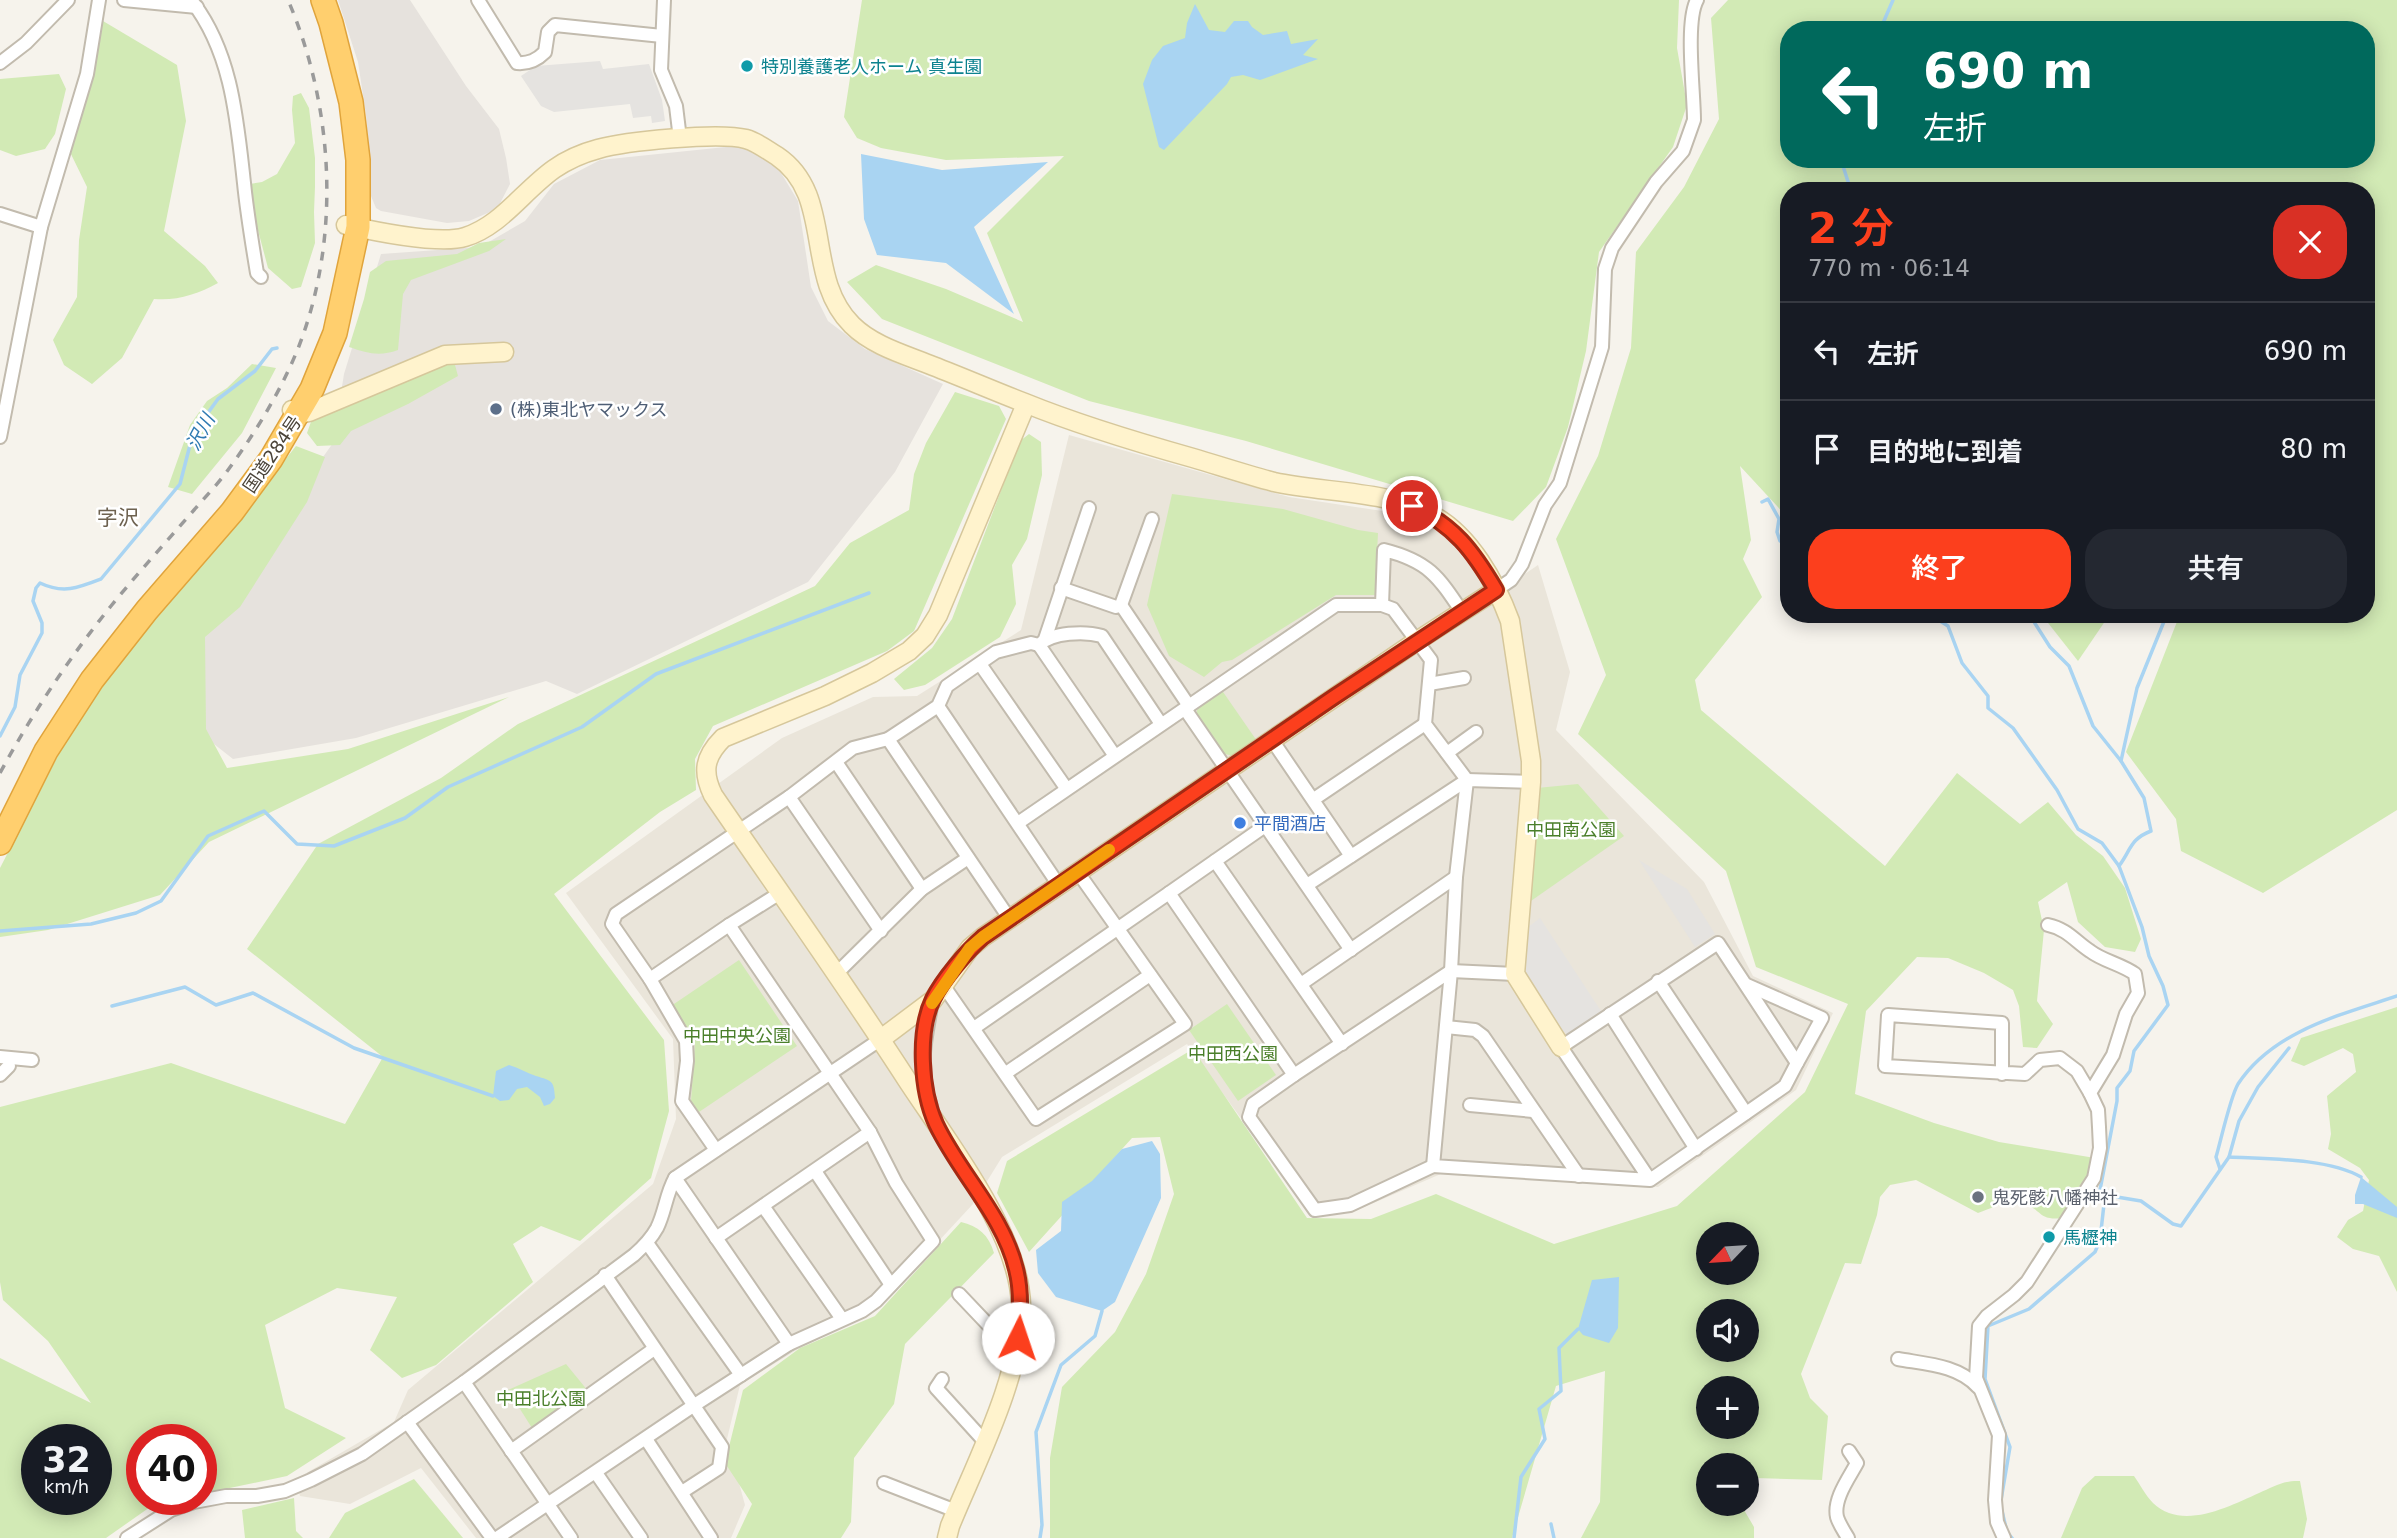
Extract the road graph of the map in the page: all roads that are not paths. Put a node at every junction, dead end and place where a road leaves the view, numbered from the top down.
1 (68, 0) edge
2 (99, 0) edge
3 (124, 0) edge
4 (310, 0) edge
5 (323, 0) edge
6 (478, 0) edge
7 (664, 0) edge
8 (1697, 0) edge
9 (194, 4) edge
10 (662, 36) junction
11 (0, 63) edge
12 (680, 139) junction
13 (0, 214) edge
14 (352, 226) junction
15 (41, 227) junction
16 (261, 276) dead end
17 (504, 352) dead end
18 (1026, 404) junction
19 (294, 411) junction
20 (0, 438) edge
21 (1089, 508) dead end
22 (1152, 519) dead end
23 (1061, 587) junction
24 (1496, 590) junction
25 (1121, 605) junction
26 (1382, 605) junction
27 (1462, 612) junction
28 (1417, 641) junction
29 (1042, 642) junction
30 (980, 664) junction
31 (1464, 678) dead end
32 (1429, 684) junction
33 (938, 706) junction
34 (1187, 707) junction
35 (1161, 724) junction
36 (1425, 724) junction
37 (1476, 732) dead end
38 (888, 739) junction
39 (1272, 740) junction
40 (1447, 754) junction
41 (1115, 756) junction
42 (836, 762) junction
43 (1227, 771) junction
44 (1467, 779) junction
45 (1531, 782) junction
46 (1066, 788) junction
47 (789, 797) junction
48 (1314, 799) junction
49 (1018, 823) junction
50 (0, 824) edge
51 (1265, 826) junction
52 (738, 832) junction
53 (0, 843) edge
54 (1351, 856) junction
55 (968, 858) junction
56 (1215, 861) junction
57 (1077, 871) junction
58 (1456, 877) junction
59 (1058, 884) junction
60 (1307, 886) junction
61 (922, 889) junction
62 (1170, 893) junction
63 (780, 894) junction
64 (1009, 918) junction
65 (729, 925) junction
66 (2048, 925) dead end
67 (1118, 928) junction
68 (881, 930) junction
69 (1351, 950) junction
70 (1451, 971) junction
71 (836, 974) junction
72 (1515, 974) junction
73 (1150, 975) junction
74 (650, 979) junction
75 (1658, 981) junction
76 (1301, 984) junction
77 (1746, 984) junction
78 (943, 985) junction
79 (933, 1000) junction
80 (1610, 1014) junction
81 (1446, 1027) junction
82 (974, 1028) junction
83 (881, 1039) junction
84 (1342, 1044) junction
85 (1561, 1047) junction
86 (32, 1060) dead end
87 (1797, 1063) junction
88 (3, 1066) edge
89 (831, 1072) junction
90 (1006, 1073) junction
91 (2002, 1074) junction
92 (1294, 1076) junction
93 (2090, 1093) junction
94 (1470, 1105) dead end
95 (1533, 1111) junction
96 (1746, 1113) junction
97 (936, 1124) junction
98 (870, 1132) junction
99 (1696, 1149) junction
100 (716, 1150) junction
101 (1433, 1166) junction
102 (815, 1171) junction
103 (1579, 1176) junction
104 (676, 1178) junction
105 (1650, 1180) junction
106 (763, 1206) junction
107 (716, 1238) junction
108 (647, 1243) junction
109 (605, 1275) junction
110 (891, 1285) junction
111 (959, 1294) dead end
112 (842, 1319) junction
113 (789, 1344) junction
114 (654, 1349) junction
115 (1015, 1353) junction
116 (1898, 1359) dead end
117 (741, 1375) junction
118 (942, 1379) dead end
119 (464, 1382) junction
120 (1978, 1387) junction
121 (693, 1406) junction
122 (407, 1422) junction
123 (646, 1439) junction
124 (986, 1443) junction
125 (511, 1451) junction
126 (1849, 1451) dead end
127 (596, 1473) junction
128 (884, 1483) dead end
129 (682, 1492) junction
130 (548, 1504) junction
131 (956, 1511) junction
132 (127, 1538) edge
133 (492, 1538) edge
134 (497, 1538) edge
135 (572, 1538) edge
136 (641, 1538) edge
137 (711, 1538) edge
138 (947, 1538) edge
139 (1847, 1538) edge
140 (2004, 1538) edge

1 - 11 street
2 - 15 street
3 - 9 street
4 - 14 highway, 国道284号
5 - 14 highway, 国道284号
6 - 10 street
7 - 10 street
8 - 24 street
9 - 16 street
10 - 12 street
12 - 14 street
12 - 18 street
13 - 15 street
14 - 19 highway, 国道284号
15 - 20 street
17 - 19 street
18 - 24 street
18 - 52 street
19 - 50 highway, 国道284号
19 - 53 highway, 国道284号
21 - 23 street
22 - 25 street
23 - 25 street
23 - 29 street
24 - 27 street
24 - 45 street
25 - 34 street
26 - 27 street
26 - 28 street
26 - 34 street
27 - 28 street
28 - 32 street
28 - 39 street
29 - 30 street
29 - 35 street
29 - 41 street
30 - 33 street
30 - 46 street
31 - 32 street
32 - 36 street
33 - 38 street
33 - 49 street
34 - 35 street
34 - 43 street
35 - 41 street
36 - 40 street
36 - 48 street
37 - 40 street
38 - 42 street
38 - 55 street
39 - 43 street
39 - 48 street
40 - 44 street
41 - 46 street
42 - 47 street
42 - 61 street
43 - 51 street
43 - 57 street
44 - 45 street
44 - 54 street
44 - 58 street
45 - 72 street
46 - 49 street
47 - 52 street
47 - 68 street
48 - 54 street
49 - 59 street
51 - 56 street
51 - 60 street
52 - 63 street
52 - 74 street
54 - 60 street
55 - 61 street
55 - 64 street
56 - 62 street
56 - 76 street
57 - 59 street
57 - 67 street
58 - 69 street
58 - 70 street
59 - 64 street
60 - 69 street
61 - 68 street
62 - 67 street
62 - 92 street
63 - 65 street
63 - 71 street
64 - 78 street
65 - 74 street
65 - 89 street
66 - 93 street
67 - 73 street
67 - 82 street
68 - 71 street
69 - 76 street
70 - 72 street
70 - 81 street
70 - 84 street
71 - 83 street
72 - 85 street
73 - 90 street
73 - 90 street
74 - 100 street
75 - 77 street
75 - 80 street
75 - 96 street
76 - 84 street
77 - 87 street
77 - 87 street
78 - 79 street
78 - 82 street
79 - 83 street
79 - 97 street
80 - 85 street
80 - 99 street
81 - 95 street
81 - 101 street
82 - 90 street
83 - 89 street
83 - 97 street
84 - 92 street
85 - 105 street
86 - 88 street
87 - 96 street
89 - 98 street
89 - 100 street
91 - 91 street
91 - 93 street
92 - 101 street
93 - 120 street
94 - 95 street
95 - 103 street
96 - 99 street
97 - 115 street
98 - 102 street
98 - 110 street
99 - 105 street
100 - 104 street
101 - 103 street
102 - 106 street
102 - 110 street
103 - 105 street
104 - 107 street
104 - 108 street
106 - 107 street
106 - 112 street
107 - 113 street
108 - 109 street
108 - 117 street
109 - 114 street
109 - 119 street
110 - 112 street
111 - 115 street
112 - 113 street
113 - 117 street
114 - 121 street
114 - 125 street
115 - 124 street
116 - 120 street
117 - 121 street
118 - 124 street
119 - 122 street
119 - 125 street
120 - 140 street
121 - 123 street
121 - 129 street
122 - 132 street
122 - 133 street
123 - 127 street
123 - 129 street
124 - 131 street
125 - 130 street
126 - 139 street
127 - 130 street
127 - 136 street
128 - 131 street
129 - 137 street
130 - 134 street
130 - 135 street
131 - 138 street

